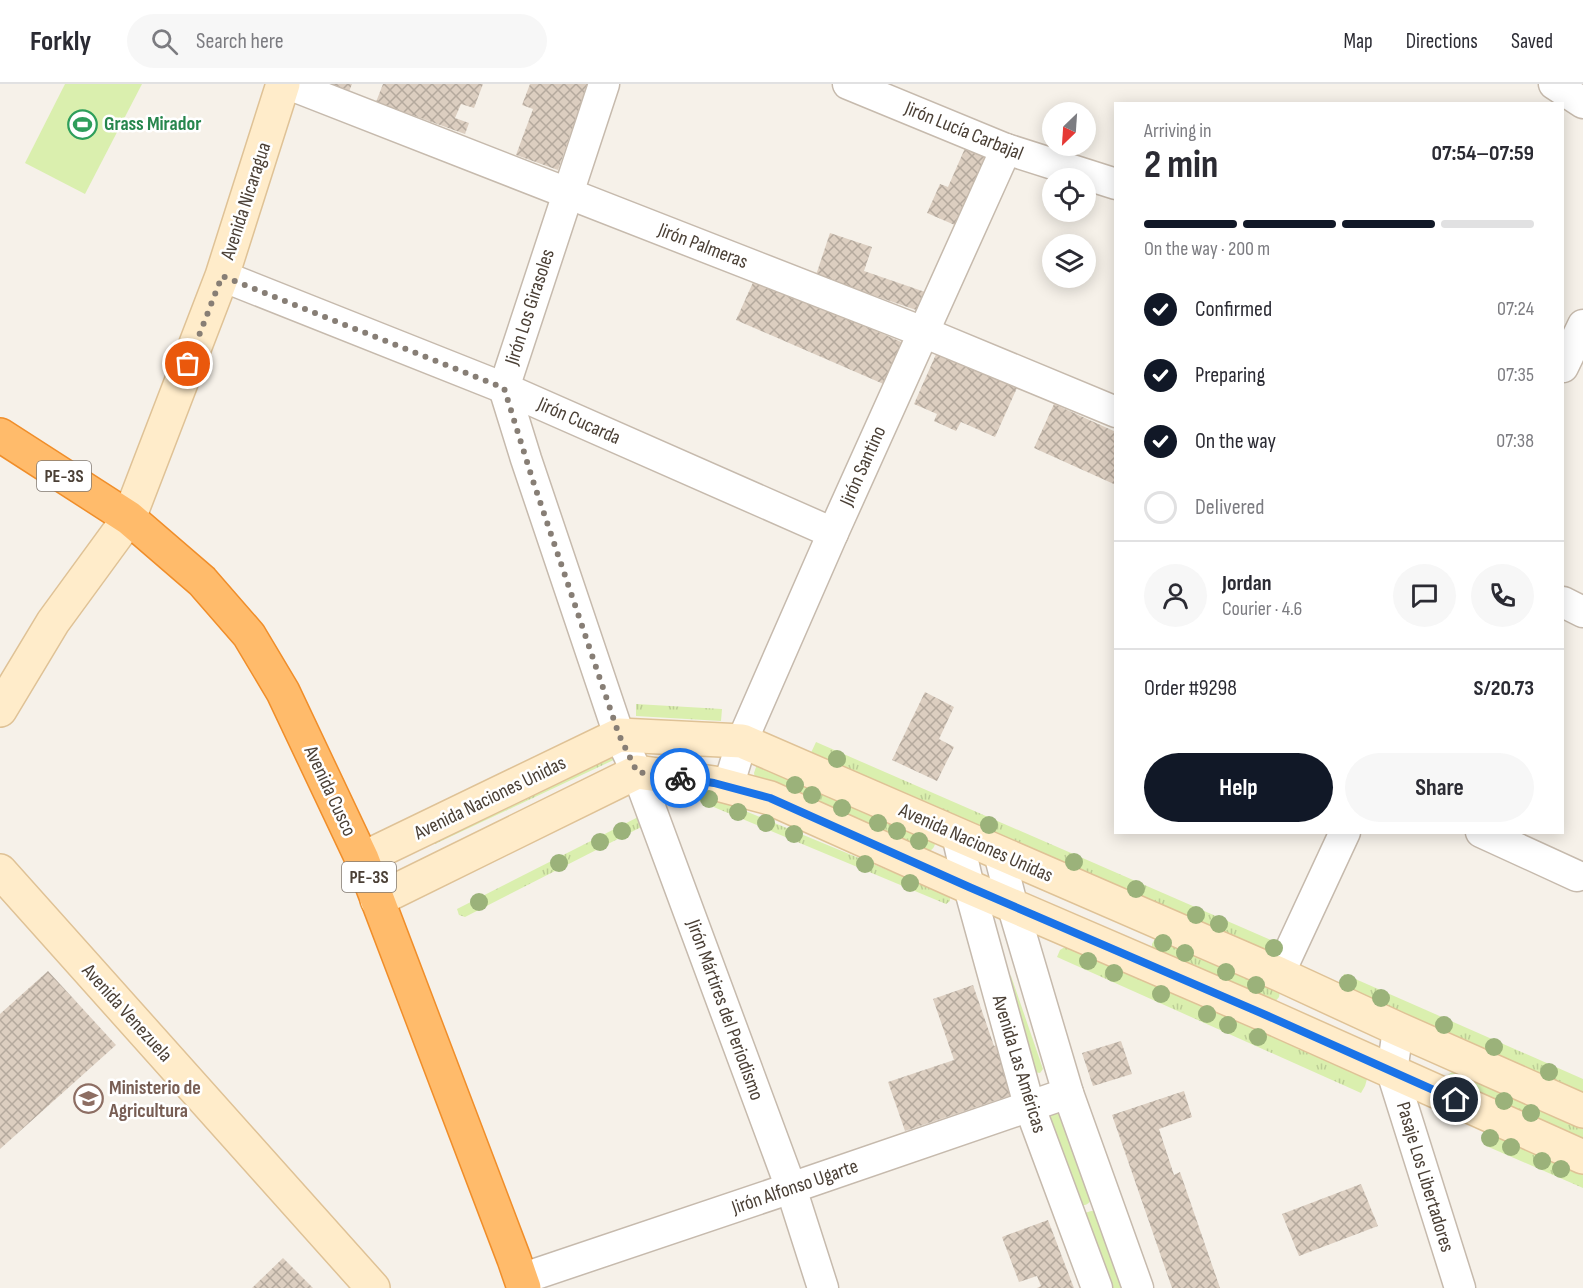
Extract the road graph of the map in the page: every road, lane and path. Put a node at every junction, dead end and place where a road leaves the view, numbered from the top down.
1 (283, 84) edge
2 (288, 84) edge
3 (604, 84) edge
4 (848, 84) edge
5 (1554, 84) edge
6 (1583, 103) edge
7 (1006, 149) junction
8 (1114, 183) edge
9 (568, 193) junction
10 (222, 276) junction
11 (1577, 329) edge
12 (923, 332) junction
13 (1564, 364) edge
14 (504, 388) junction
15 (1114, 411) edge
16 (0, 435) edge
17 (129, 518) junction
18 (833, 533) junction
19 (1564, 602) edge
20 (1583, 612) edge
21 (0, 710) edge
22 (619, 735) junction
23 (742, 741) junction
24 (637, 772) junction
25 (728, 787) junction
26 (1344, 834) edge
27 (1485, 834) edge
28 (957, 835) junction
29 (999, 853) junction
30 (362, 860) junction
31 (0, 871) edge
32 (1577, 876) dead end
33 (969, 887) junction
34 (377, 900) junction
35 (1012, 904) junction
36 (1279, 974) junction
37 (1398, 1029) junction
38 (1392, 1072) junction
39 (1068, 1093) junction
40 (1029, 1106) junction
41 (1583, 1111) edge
42 (1583, 1157) edge
43 (791, 1188) junction
44 (522, 1283) edge
45 (374, 1288) edge
46 (823, 1288) edge
47 (1097, 1288) edge
48 (1138, 1288) edge
49 (1460, 1288) edge

1 - 10 street, Avenida Nicaragua
2 - 9 street, Jirón Palmeras
3 - 9 street, Jirón Los Girasoles
4 - 7 street, Jirón Lucía Carbajal
5 - 6 street
7 - 8 street, Jirón Lucía Carbajal
7 - 12 street, Jirón Santino
9 - 12 street, Jirón Palmeras
9 - 14 street, Jirón Los Girasoles
10 - 14 street, Jirón Cucarda
10 - 17 street, Avenida Nicaragua
11 - 13 street
12 - 15 street, Jirón Palmeras
12 - 18 street, Jirón Santino
14 - 18 street, Jirón Cucarda
14 - 22 street, Jirón Los Girasoles
16 - 17 highway, Avenida Cusco / PE-3S
17 - 21 street
17 - 30 highway, Avenida Cusco / PE-3S
18 - 23 street, Jirón Santino
19 - 20 street
22 - 23 street, Avenida Naciones Unidas
22 - 24 street, Jirón Mártires del Periodismo
22 - 30 street, Avenida Naciones Unidas
23 - 25 street, Jirón Santino
23 - 28 street, Avenida Naciones Unidas
24 - 25 street, Avenida Naciones Unidas
24 - 34 street
24 - 43 street, Jirón Mártires del Periodismo
25 - 33 street, Avenida Naciones Unidas
26 - 36 street
27 - 32 street
28 - 29 street, Avenida Naciones Unidas
28 - 33 street, Avenida Las Américas
29 - 35 street, Avenida Las Américas
29 - 36 street, Avenida Naciones Unidas
30 - 34 highway, Avenida Cusco / PE-3S
31 - 45 street, Avenida Venezuela
33 - 35 street, Avenida Naciones Unidas
33 - 40 street, Avenida Las Américas
34 - 44 highway, Avenida Cusco / PE-3S
35 - 38 street, Avenida Naciones Unidas
35 - 39 street, Avenida Las Américas
36 - 37 street, Avenida Naciones Unidas
37 - 38 street, Pasaje Los Libertadores
37 - 41 street, Avenida Naciones Unidas
38 - 42 street, Avenida Naciones Unidas
38 - 49 street, Pasaje Los Libertadores
39 - 40 street, Jirón Alfonso Ugarte
39 - 48 street, Avenida Las Américas
40 - 43 street, Jirón Alfonso Ugarte
40 - 47 street, Avenida Las Américas
43 - 44 street, Jirón Alfonso Ugarte
43 - 46 street, Jirón Mártires del Periodismo

